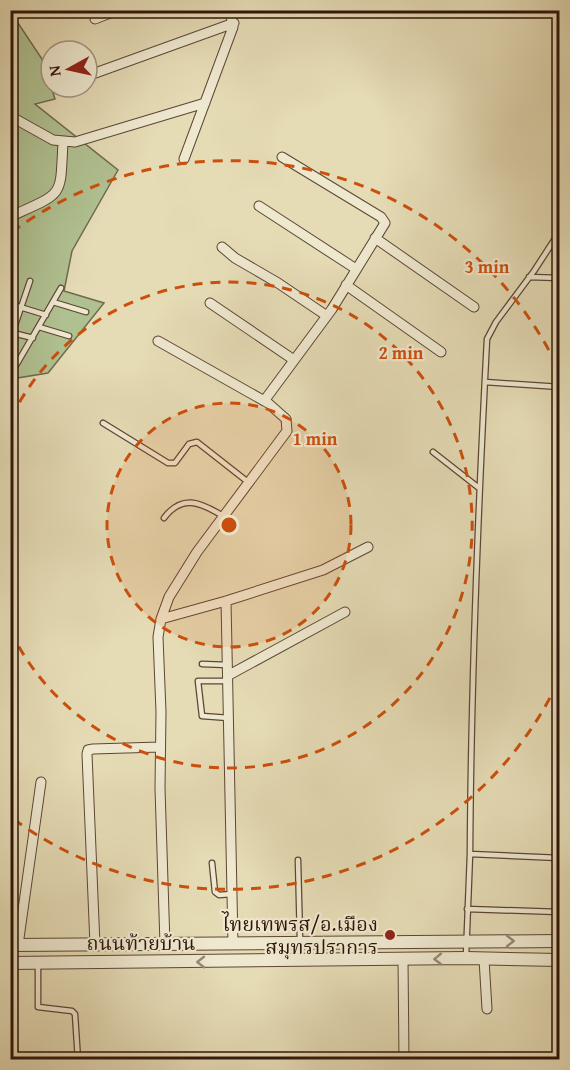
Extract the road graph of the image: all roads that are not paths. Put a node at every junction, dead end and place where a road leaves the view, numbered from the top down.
1 (118, 10) edge
2 (230, 10) edge
3 (95, 19) dead end
4 (234, 23) junction
5 (99, 72) edge
6 (205, 103) junction
7 (10, 116) edge
8 (63, 142) junction
9 (282, 157) dead end
10 (184, 159) dead end
11 (259, 206) dead end
12 (10, 214) edge
13 (560, 231) edge
14 (375, 238) junction
15 (222, 247) dead end
16 (356, 269) junction
17 (529, 277) junction
18 (560, 279) edge
19 (30, 282) dead end
20 (346, 285) junction
21 (61, 288) dead end
22 (53, 302) junction
23 (210, 303) dead end
24 (10, 304) edge
25 (21, 307) junction
26 (474, 307) dead end
27 (86, 312) dead end
28 (46, 315) junction
29 (327, 316) junction
30 (39, 327) junction
31 (12, 332) edge
32 (69, 336) dead end
33 (33, 338) junction
34 (10, 340) edge
35 (158, 341) dead end
36 (441, 352) dead end
37 (294, 360) junction
38 (10, 366) edge
39 (485, 382) junction
40 (560, 387) edge
41 (264, 401) junction
42 (104, 423) dead end
43 (433, 452) dead end
44 (248, 482) junction
45 (479, 488) junction
46 (223, 516) junction
47 (164, 518) dead end
48 (368, 547) dead end
49 (226, 602) junction
50 (345, 612) dead end
51 (161, 619) junction
52 (202, 664) dead end
53 (229, 673) junction
54 (229, 718) junction
55 (160, 747) junction
56 (42, 782) dead end
57 (470, 854) junction
58 (560, 858) edge
59 (298, 860) dead end
60 (212, 863) dead end
61 (232, 894) junction
62 (467, 909) junction
63 (560, 912) edge
64 (560, 941) edge
65 (466, 942) junction
66 (232, 944) junction
67 (300, 944) junction
68 (14, 945) edge
69 (95, 945) junction
70 (165, 945) junction
71 (466, 958) junction
72 (403, 959) junction
73 (484, 959) junction
74 (560, 960) edge
75 (10, 963) edge
76 (38, 963) junction
77 (487, 1009) dead end
78 (10, 1043) edge
79 (20, 1059) edge
80 (78, 1059) edge
81 (404, 1059) edge

1 - 3 street
2 - 4 street
4 - 5 street
4 - 6 street
6 - 8 street
6 - 10 street
7 - 8 street
8 - 12 street
9 - 14 street
11 - 16 street
13 - 17 lane
14 - 16 street
14 - 26 street
15 - 29 street
16 - 20 street
17 - 18 lane
17 - 39 lane
19 - 25 lane
20 - 29 street
20 - 36 street
21 - 22 lane
22 - 27 lane
22 - 28 lane
23 - 37 street
24 - 25 lane
25 - 28 lane
25 - 31 lane
28 - 30 lane
29 - 37 street
30 - 32 lane
30 - 33 lane
31 - 33 lane
31 - 34 lane
33 - 38 lane
35 - 41 street
37 - 41 street
39 - 40 lane
39 - 45 lane
41 - 44 street
42 - 44 lane
43 - 45 lane
44 - 46 street
45 - 57 lane
46 - 47 lane
46 - 51 street
48 - 49 street
49 - 51 street
49 - 53 street
50 - 53 street
51 - 55 street
52 - 53 lane
53 - 54 street
53 - 54 lane
54 - 61 street
55 - 69 street
55 - 70 street
56 - 68 street
57 - 58 lane
57 - 62 lane
59 - 67 lane
60 - 61 lane
61 - 66 street
62 - 63 lane
62 - 65 lane
65 -> 64 street, ถนนท้ายบ้าน
65 - 67 street, ถนนท้ายบ้าน
65 - 71 lane
66 - 67 street, ถนนท้ายบ้าน
66 - 70 street, ถนนท้ายบ้าน
68 - 69 street, ถนนท้ายบ้าน
69 - 70 street, ถนนท้ายบ้าน
71 -> 72 street, ถนนท้ายบ้าน
71 - 73 street, ถนนท้ายบ้าน
72 -> 76 street, ถนนท้ายบ้าน
72 - 81 street
73 - 74 street, ถนนท้ายบ้าน
73 - 77 street
75 - 76 street, ถนนท้ายบ้าน
76 - 80 lane
78 - 79 lane

